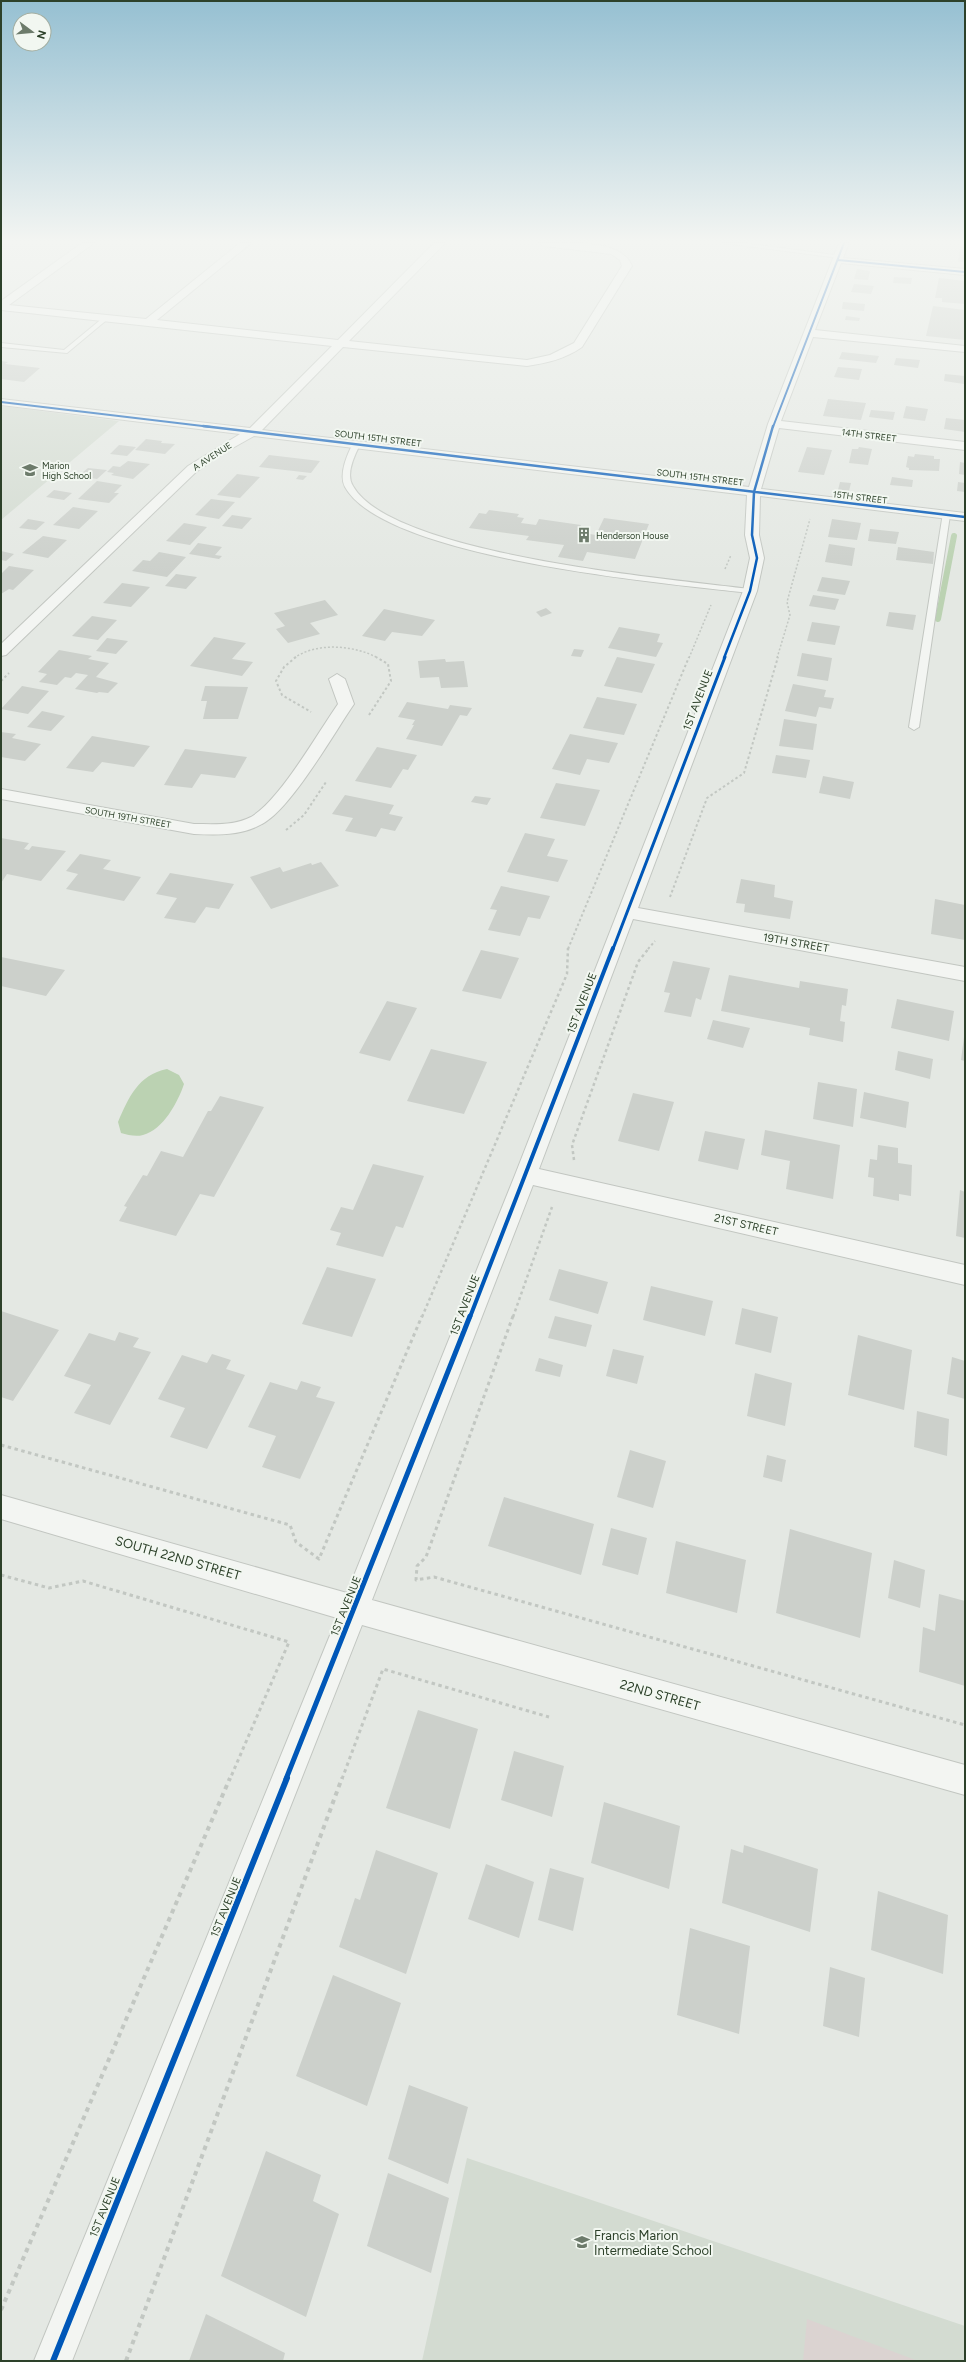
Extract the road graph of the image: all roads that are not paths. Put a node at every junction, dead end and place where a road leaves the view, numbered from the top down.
1 (332, 353) edge
2 (442, 353) edge
3 (567, 353) edge
4 (801, 353) edge
5 (1, 402) edge
6 (774, 424) junction
7 (254, 431) junction
8 (357, 443) junction
9 (965, 446) edge
10 (754, 492) junction
11 (946, 515) junction
12 (965, 517) edge
13 (750, 591) junction
14 (1, 652) edge
15 (337, 679) dead end
16 (914, 727) dead end
17 (1, 794) edge
18 (626, 912) junction
19 (965, 974) edge
20 (526, 1175) junction
21 (965, 1275) edge
22 (1, 1507) edge
23 (355, 1609) junction
24 (965, 1780) edge
25 (53, 2361) edge

1 - 7 street, A AVENUE
2 - 3 street
4 - 6 street, 1ST AVENUE
5 - 7 street, SOUTH 15TH STREET
6 - 9 street, 14TH STREET
6 - 10 street, 1ST AVENUE
7 - 8 street, SOUTH 15TH STREET
7 - 14 street, A AVENUE
8 - 10 street, SOUTH 15TH STREET
8 - 13 lane
10 - 11 street, 15TH STREET
10 - 13 street, 1ST AVENUE
11 - 12 street, 15TH STREET
11 - 16 lane
13 - 18 street, 1ST AVENUE
15 - 17 street, SOUTH 19TH STREET
18 - 19 street, 19TH STREET
18 - 20 street, 1ST AVENUE
20 - 21 street, 21ST STREET
20 - 23 street, 1ST AVENUE
22 - 23 street, SOUTH 22ND STREET
23 - 24 street, 22ND STREET
23 - 25 street, 1ST AVENUE

